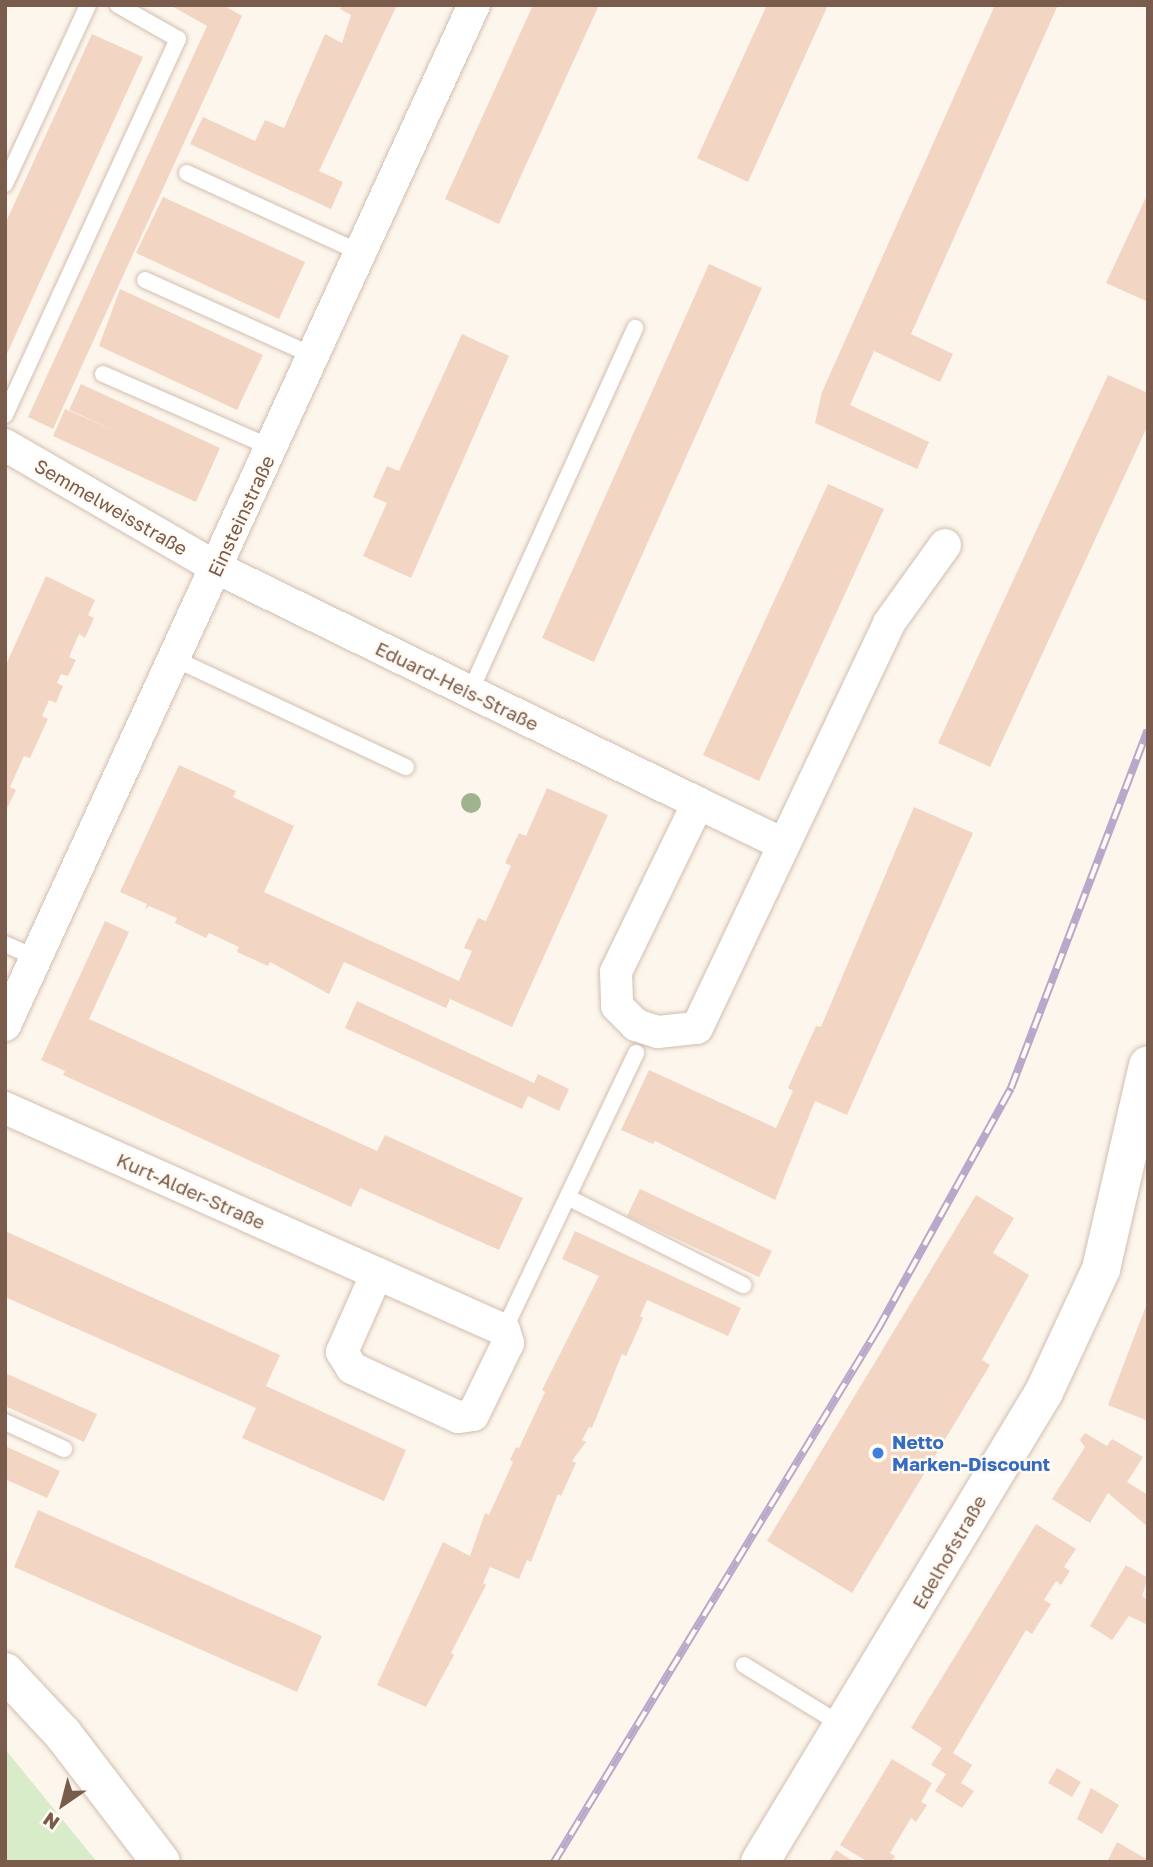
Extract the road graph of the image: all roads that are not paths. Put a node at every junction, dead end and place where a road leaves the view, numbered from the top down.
1 (88, 5) edge
2 (118, 5) edge
3 (474, 5) edge
4 (187, 173) dead end
5 (5, 184) edge
6 (360, 253) junction
7 (145, 280) dead end
8 (635, 328) dead end
9 (314, 356) junction
10 (103, 374) dead end
11 (5, 415) edge
12 (5, 445) edge
13 (272, 448) junction
14 (945, 545) dead end
15 (217, 568) junction
16 (175, 659) junction
17 (470, 692) junction
18 (406, 766) dead end
19 (698, 803) junction
20 (781, 843) junction
21 (5, 944) edge
22 (36, 958) junction
23 (5, 1025) edge
24 (636, 1053) dead end
25 (1148, 1065) edge
26 (5, 1108) edge
27 (569, 1198) junction
28 (377, 1273) junction
29 (743, 1285) dead end
30 (504, 1330) junction
31 (5, 1422) edge
32 (64, 1449) dead end
33 (744, 1665) dead end
34 (5, 1672) edge
35 (845, 1727) junction
36 (161, 1862) edge
37 (760, 1862) edge

1 - 5 lane
2 - 11 lane
3 - 6 street, Einsteinstraße
4 - 6 lane
6 - 9 street, Einsteinstraße
7 - 9 lane
8 - 17 lane
9 - 13 street, Einsteinstraße
10 - 13 lane
12 - 15 street, Semmelweisstraße
13 - 15 street, Einsteinstraße
14 - 20 street
15 - 16 street, Einsteinstraße
15 - 17 street, Eduard-Heis-Straße
16 - 18 lane
16 - 22 street, Einsteinstraße
17 - 19 street, Eduard-Heis-Straße
19 - 20 street, Eduard-Heis-Straße
19 - 20 street
21 - 22 lane
22 - 23 street, Einsteinstraße
24 - 27 lane
25 - 35 street, Edelhofstraße
26 - 28 street, Kurt-Alder-Straße
27 - 29 lane
27 - 30 lane
28 - 30 street, Kurt-Alder-Straße
28 - 30 street
31 - 32 lane
33 - 35 lane
34 - 36 street
35 - 37 street, Edelhofstraße

